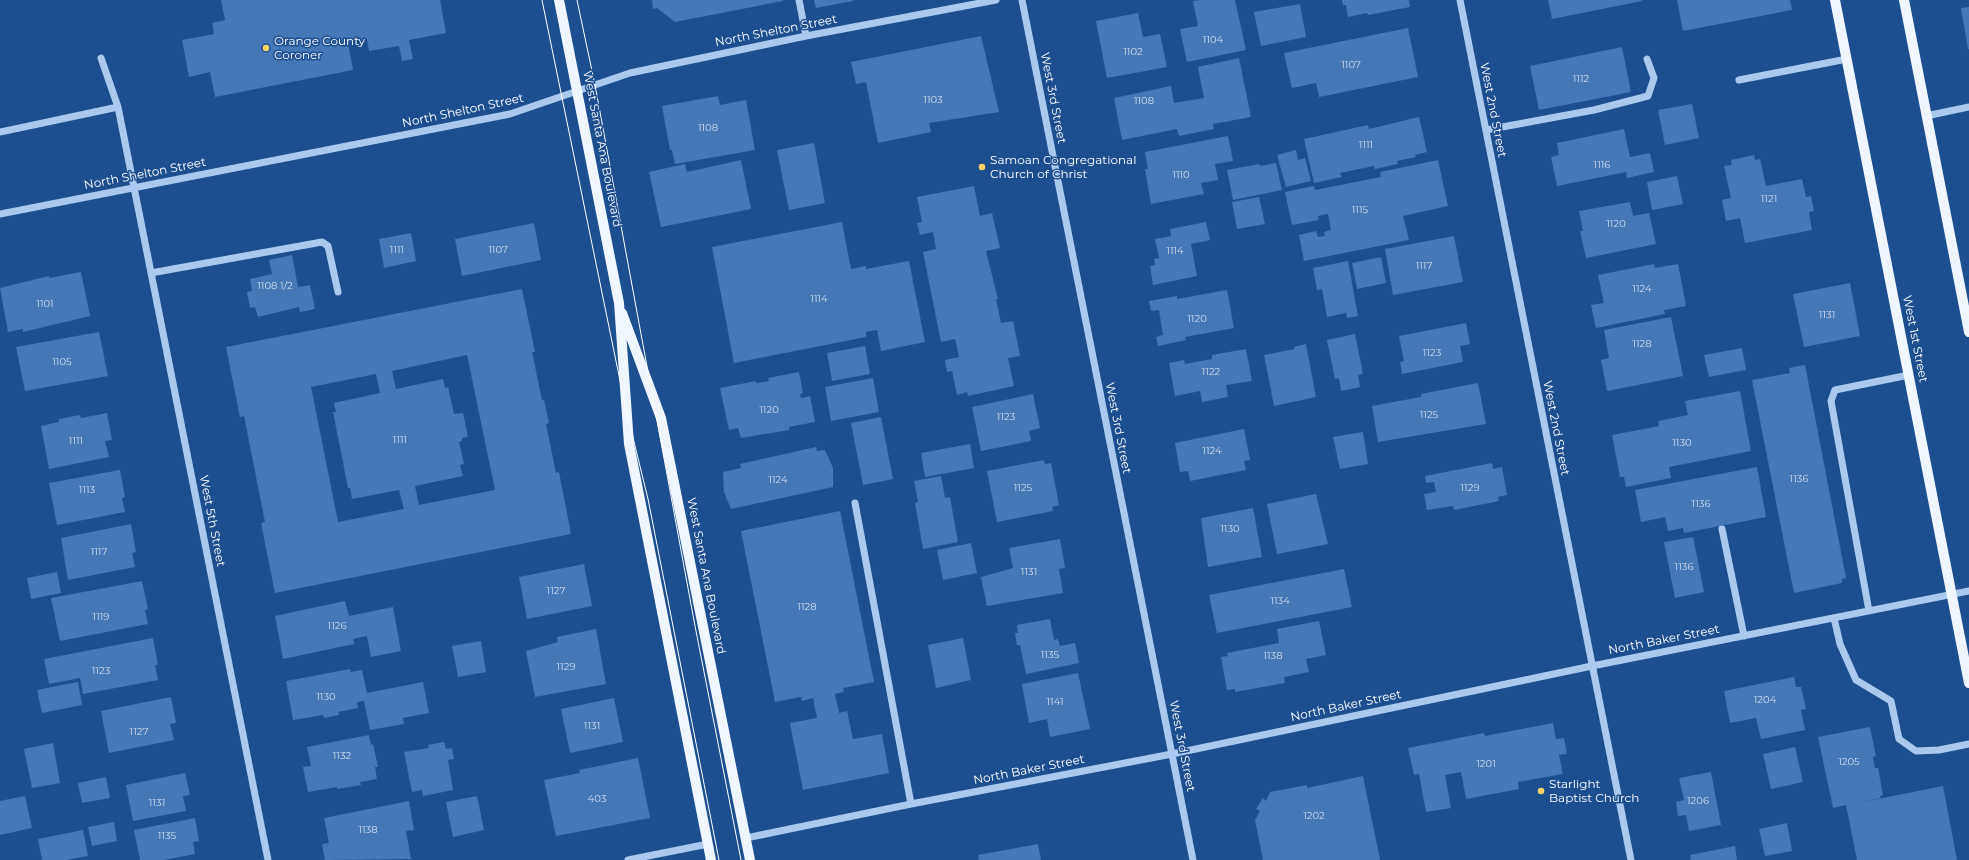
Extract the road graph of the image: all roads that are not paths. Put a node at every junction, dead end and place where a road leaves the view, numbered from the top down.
1 (559, 0) edge
2 (799, 0) edge
3 (996, 0) edge
4 (1022, 0) edge
5 (1460, 0) edge
6 (1835, 0) edge
7 (1904, 0) edge
8 (806, 36) junction
9 (102, 58) dead end
10 (1647, 59) dead end
11 (1847, 59) junction
12 (1739, 80) dead end
13 (578, 92) junction
14 (118, 107) junction
15 (1969, 107) edge
16 (1926, 116) junction
17 (1486, 130) junction
18 (0, 132) edge
19 (134, 187) junction
20 (0, 214) edge
21 (151, 273) junction
22 (338, 292) dead end
23 (619, 303) junction
24 (1969, 332) edge
25 (1909, 375) junction
26 (855, 503) dead end
27 (1722, 529) dead end
28 (1969, 592) edge
29 (1951, 595) junction
30 (1869, 611) junction
31 (1834, 618) junction
32 (1744, 636) junction
33 (1592, 666) junction
34 (1969, 683) edge
35 (1969, 744) edge
36 (1172, 754) junction
37 (912, 804) junction
38 (746, 838) junction
39 (708, 844) junction
40 (268, 860) edge
41 (628, 860) edge
42 (711, 860) edge
43 (750, 860) edge
44 (1193, 860) edge
45 (1631, 860) edge

1 - 13 main road, West Santa Ana Boulevard
2 - 8 street
3 - 8 street, North Shelton Street
4 - 36 street, West 3rd Street
5 - 17 street, West 2nd Street
6 - 11 main road, West 1st Street
7 - 16 main road
8 - 13 street, North Shelton Street
9 - 14 street, West 5th Street
10 - 17 street
11 - 12 street
11 - 25 main road, West 1st Street
13 - 19 street, North Shelton Street
13 - 23 main road, West Santa Ana Boulevard
14 - 18 street
14 - 19 street, West 5th Street
15 - 16 street
16 - 24 main road
17 - 33 street, West 2nd Street
19 - 20 street, North Shelton Street
19 - 21 street, West 5th Street
21 - 22 street
21 - 40 street, West 5th Street
23 - 38 main road, West Santa Ana Boulevard
23 - 39 main road, West Santa Ana Boulevard
25 - 29 main road, West 1st Street
25 - 30 street
26 - 37 street
27 - 32 street
28 - 29 street, North Baker Street
29 - 30 street, North Baker Street
29 - 34 main road, West 1st Street
30 - 31 street, North Baker Street
31 - 32 street, North Baker Street
31 - 35 street
32 - 33 street, North Baker Street
33 - 36 street, North Baker Street
33 - 45 street, West 2nd Street
36 - 37 street, North Baker Street
36 - 44 street, West 3rd Street
37 - 38 street, North Baker Street
38 - 43 main road, West Santa Ana Boulevard
39 - 41 street
39 - 42 main road, West Santa Ana Boulevard

